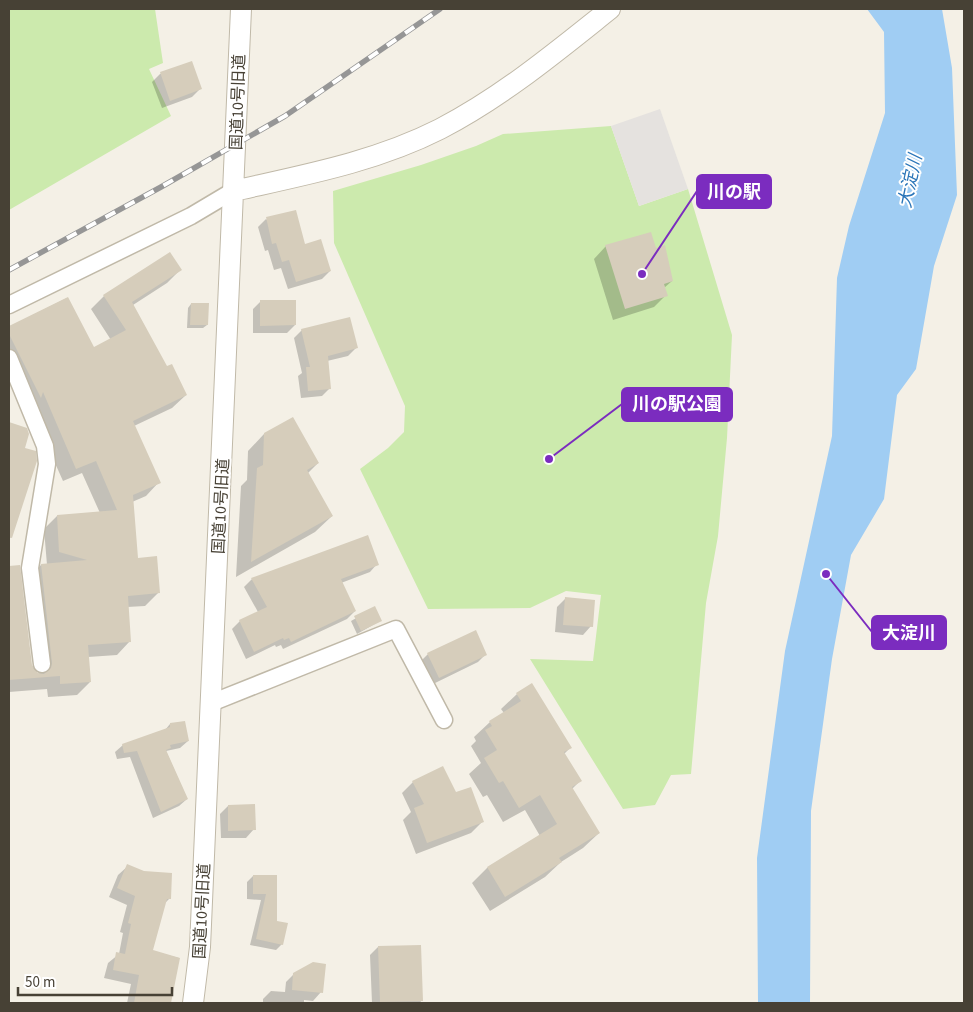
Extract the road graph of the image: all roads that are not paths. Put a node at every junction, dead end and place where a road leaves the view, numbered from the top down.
1 (241, 9) edge
2 (610, 9) edge
3 (233, 192) junction
4 (9, 305) edge
5 (9, 358) edge
6 (42, 664) dead end
7 (211, 703) junction
8 (444, 720) dead end
9 (194, 1003) edge

1 - 3 street, 国道10号旧道
2 - 3 street
3 - 4 street
3 - 7 street, 国道10号旧道
5 - 6 street
7 - 8 street
7 - 9 street, 国道10号旧道

